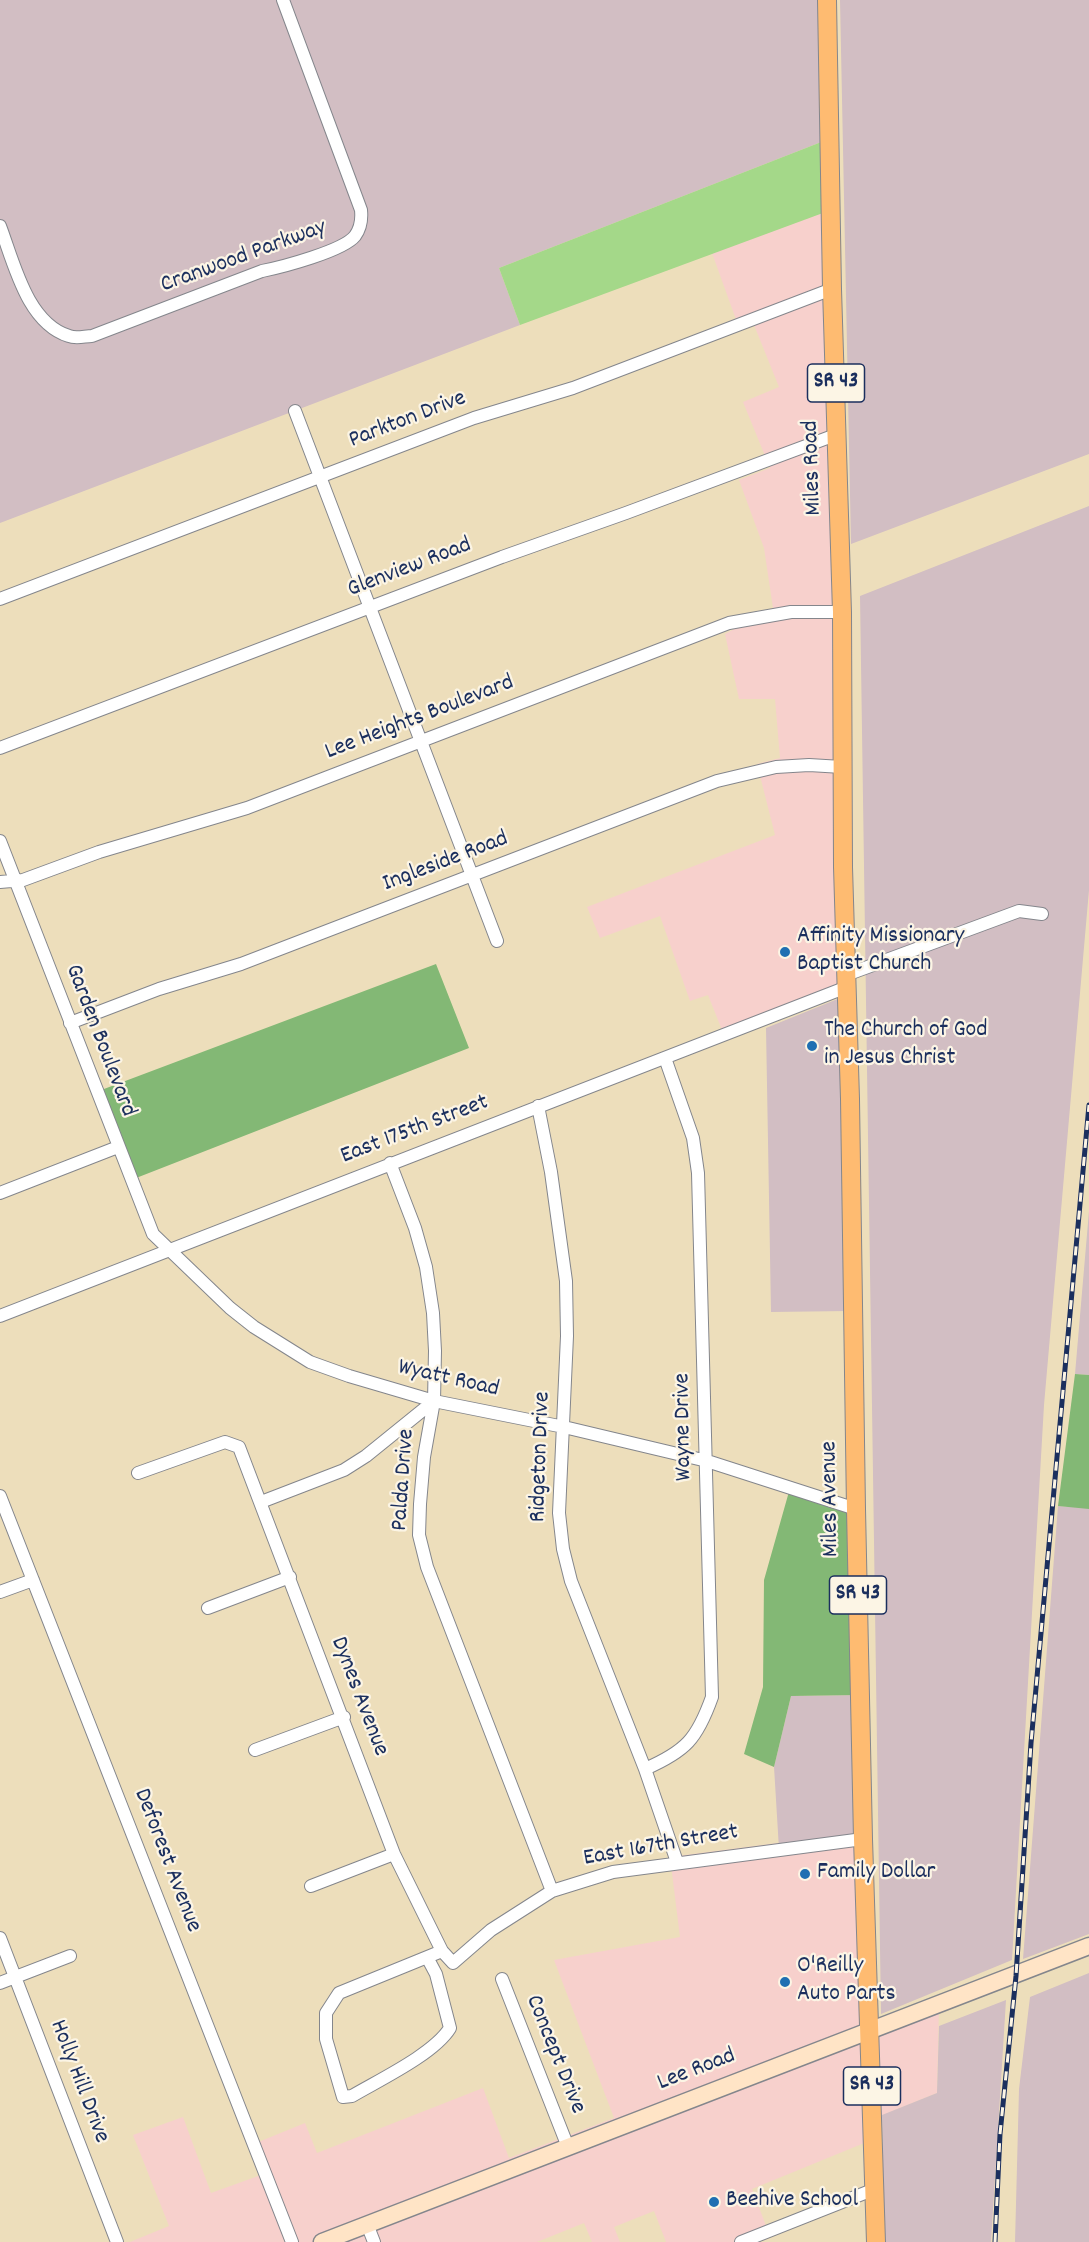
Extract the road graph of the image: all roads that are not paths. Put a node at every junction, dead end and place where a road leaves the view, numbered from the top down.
1 (283, 0) edge
2 (827, 0) edge
3 (0, 226) edge
4 (832, 289) junction
5 (295, 411) dead end
6 (838, 434) junction
7 (320, 477) junction
8 (0, 599) edge
9 (370, 607) junction
10 (842, 612) junction
11 (422, 741) junction
12 (0, 748) edge
13 (842, 767) junction
14 (843, 827) joint
15 (0, 841) edge
16 (472, 876) junction
17 (15, 880) junction
18 (0, 882) edge
19 (1042, 914) dead end
20 (497, 941) dead end
21 (846, 981) junction
22 (70, 1023) junction
23 (665, 1058) junction
24 (538, 1106) junction
25 (118, 1147) junction
26 (390, 1162) junction
27 (0, 1193) edge
28 (170, 1250) junction
29 (0, 1316) edge
30 (434, 1401) junction
31 (564, 1427) junction
32 (707, 1461) junction
33 (138, 1473) dead end
34 (0, 1496) edge
35 (261, 1502) junction
36 (856, 1509) junction
37 (290, 1577) junction
38 (33, 1580) junction
39 (0, 1592) edge
40 (208, 1608) dead end
41 (344, 1717) junction
42 (255, 1750) dead end
43 (645, 1769) junction
44 (863, 1839) junction
45 (394, 1854) junction
46 (677, 1862) junction
47 (311, 1886) dead end
48 (552, 1891) junction
49 (0, 1938) edge
50 (1089, 1946) edge
51 (442, 1951) junction
52 (70, 1956) dead end
53 (428, 1959) junction
54 (453, 1963) joint
55 (15, 1977) junction
56 (502, 1979) dead end
57 (0, 1983) edge
58 (870, 2031) junction
59 (568, 2147) junction
60 (875, 2190) junction
61 (367, 2224) junction
62 (117, 2242) edge
63 (292, 2242) edge
64 (322, 2242) edge
65 (374, 2242) edge
66 (741, 2242) edge
67 (876, 2242) edge

1 - 3 street, Cranwood Parkway
2 - 4 main road, Miles Road / SR 43
4 - 6 main road, Miles Road / SR 43
4 - 7 street, Parkton Drive
5 - 7 street
6 - 9 street, Glenview Road
6 - 10 main road, Miles Road / SR 43
7 - 8 street, Parkton Drive
7 - 9 street
9 - 11 street
9 - 12 street, Glenview Road
10 - 11 street, Lee Heights Boulevard
10 - 13 main road, Miles Road / SR 43
11 - 16 street
11 - 17 street, Lee Heights Boulevard
13 - 14 main road, Miles Road / SR 43
13 - 16 street, Ingleside Road
14 - 21 main road, Miles Avenue / SR 43
15 - 17 street, Garden Boulevard
16 - 20 street
16 - 22 street, Ingleside Road
17 - 18 street, Lee Heights Boulevard
17 - 22 street, Garden Boulevard
19 - 21 street, East 175th Street
21 - 23 street, East 175th Street
21 - 36 main road, Miles Avenue / SR 43
22 - 25 street, Garden Boulevard
23 - 24 street, East 175th Street
23 - 32 street, Wayne Drive
24 - 26 street, East 175th Street
24 - 31 street, Ridgeton Drive
25 - 27 street
25 - 28 street, Garden Boulevard
26 - 28 street, East 175th Street
26 - 30 street, Palda Drive
28 - 29 street, East 175th Street
28 - 30 street, Wyatt Road
30 - 31 street, Wyatt Road
30 - 35 street
30 - 48 street, Palda Drive
31 - 32 street, Wyatt Road
31 - 43 street, Ridgeton Drive
32 - 36 street, Wyatt Road
32 - 43 street, Wayne Drive
33 - 35 street, Dynes Avenue
34 - 38 street, Deforest Avenue
35 - 37 street, Dynes Avenue
36 - 44 main road, Miles Avenue / SR 43
37 - 40 street
37 - 41 street, Dynes Avenue
38 - 39 street
38 - 63 street, Deforest Avenue
41 - 42 street
41 - 45 street, Dynes Avenue
43 - 46 street, Ridgeton Drive
44 - 46 street, East 167th Street
44 - 58 main road, Miles Avenue / SR 43
45 - 47 street
45 - 51 street, Dynes Avenue
46 - 48 street, East 167th Street
48 - 54 street, East 167th Street
49 - 55 street, Holly Hill Drive
50 - 58 main road, Lee Road
51 - 53 street
51 - 54 street, Dynes Avenue
52 - 55 street
53 - 53 street
55 - 57 street
55 - 62 street, Holly Hill Drive
56 - 59 street, Concept Drive
58 - 59 main road, Lee Road
58 - 60 main road, Miles Avenue / SR 43
59 - 61 main road, Lee Road
60 - 66 street
60 - 67 main road, Miles Avenue / SR 43
61 - 64 main road, Lee Road
61 - 65 street

